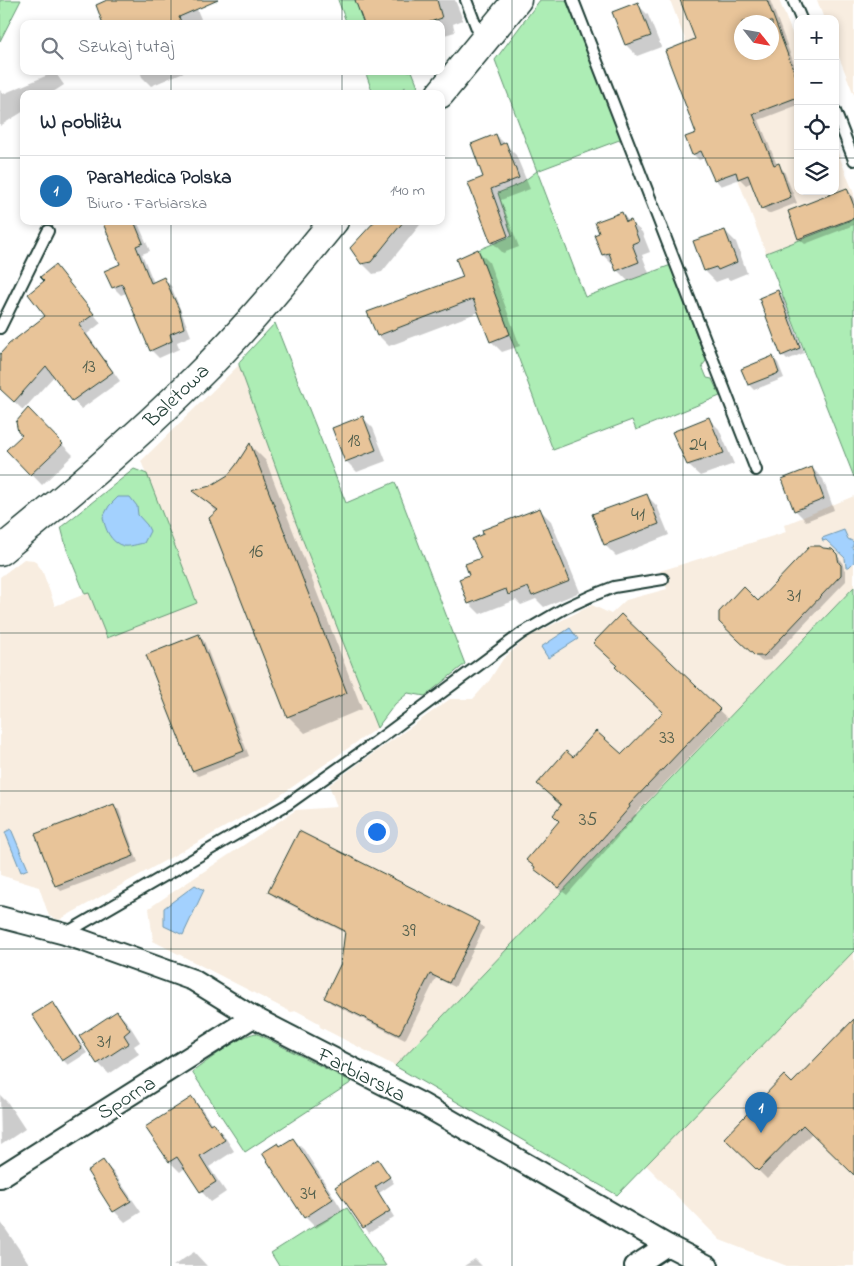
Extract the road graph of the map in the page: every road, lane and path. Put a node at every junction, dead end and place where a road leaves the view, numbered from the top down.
1 (466, 0) edge
2 (517, 0) edge
3 (573, 0) edge
4 (793, 0) edge
5 (799, 15) edge
6 (483, 42) junction
7 (443, 90) edge
8 (839, 121) edge
9 (854, 160) edge
10 (331, 225) edge
11 (48, 231) dead end
12 (0, 328) edge
13 (756, 470) dead end
14 (0, 550) edge
15 (663, 579) dead end
16 (0, 917) edge
17 (65, 934) junction
18 (253, 1017) junction
19 (0, 1177) edge
20 (667, 1245) junction
21 (635, 1266) edge
22 (708, 1266) edge

1 - 6 lane
2 - 6 street
3 - 13 lane
4 - 5 lane
6 - 7 street
8 - 9 lane
10 - 14 street, Baletowa
11 - 12 lane
15 - 17 lane
16 - 17 street, Farbiarska
17 - 18 street, Farbiarska
18 - 19 street, Sporna
18 - 20 street, Farbiarska
20 - 21 street
20 - 22 street, Farbiarska

